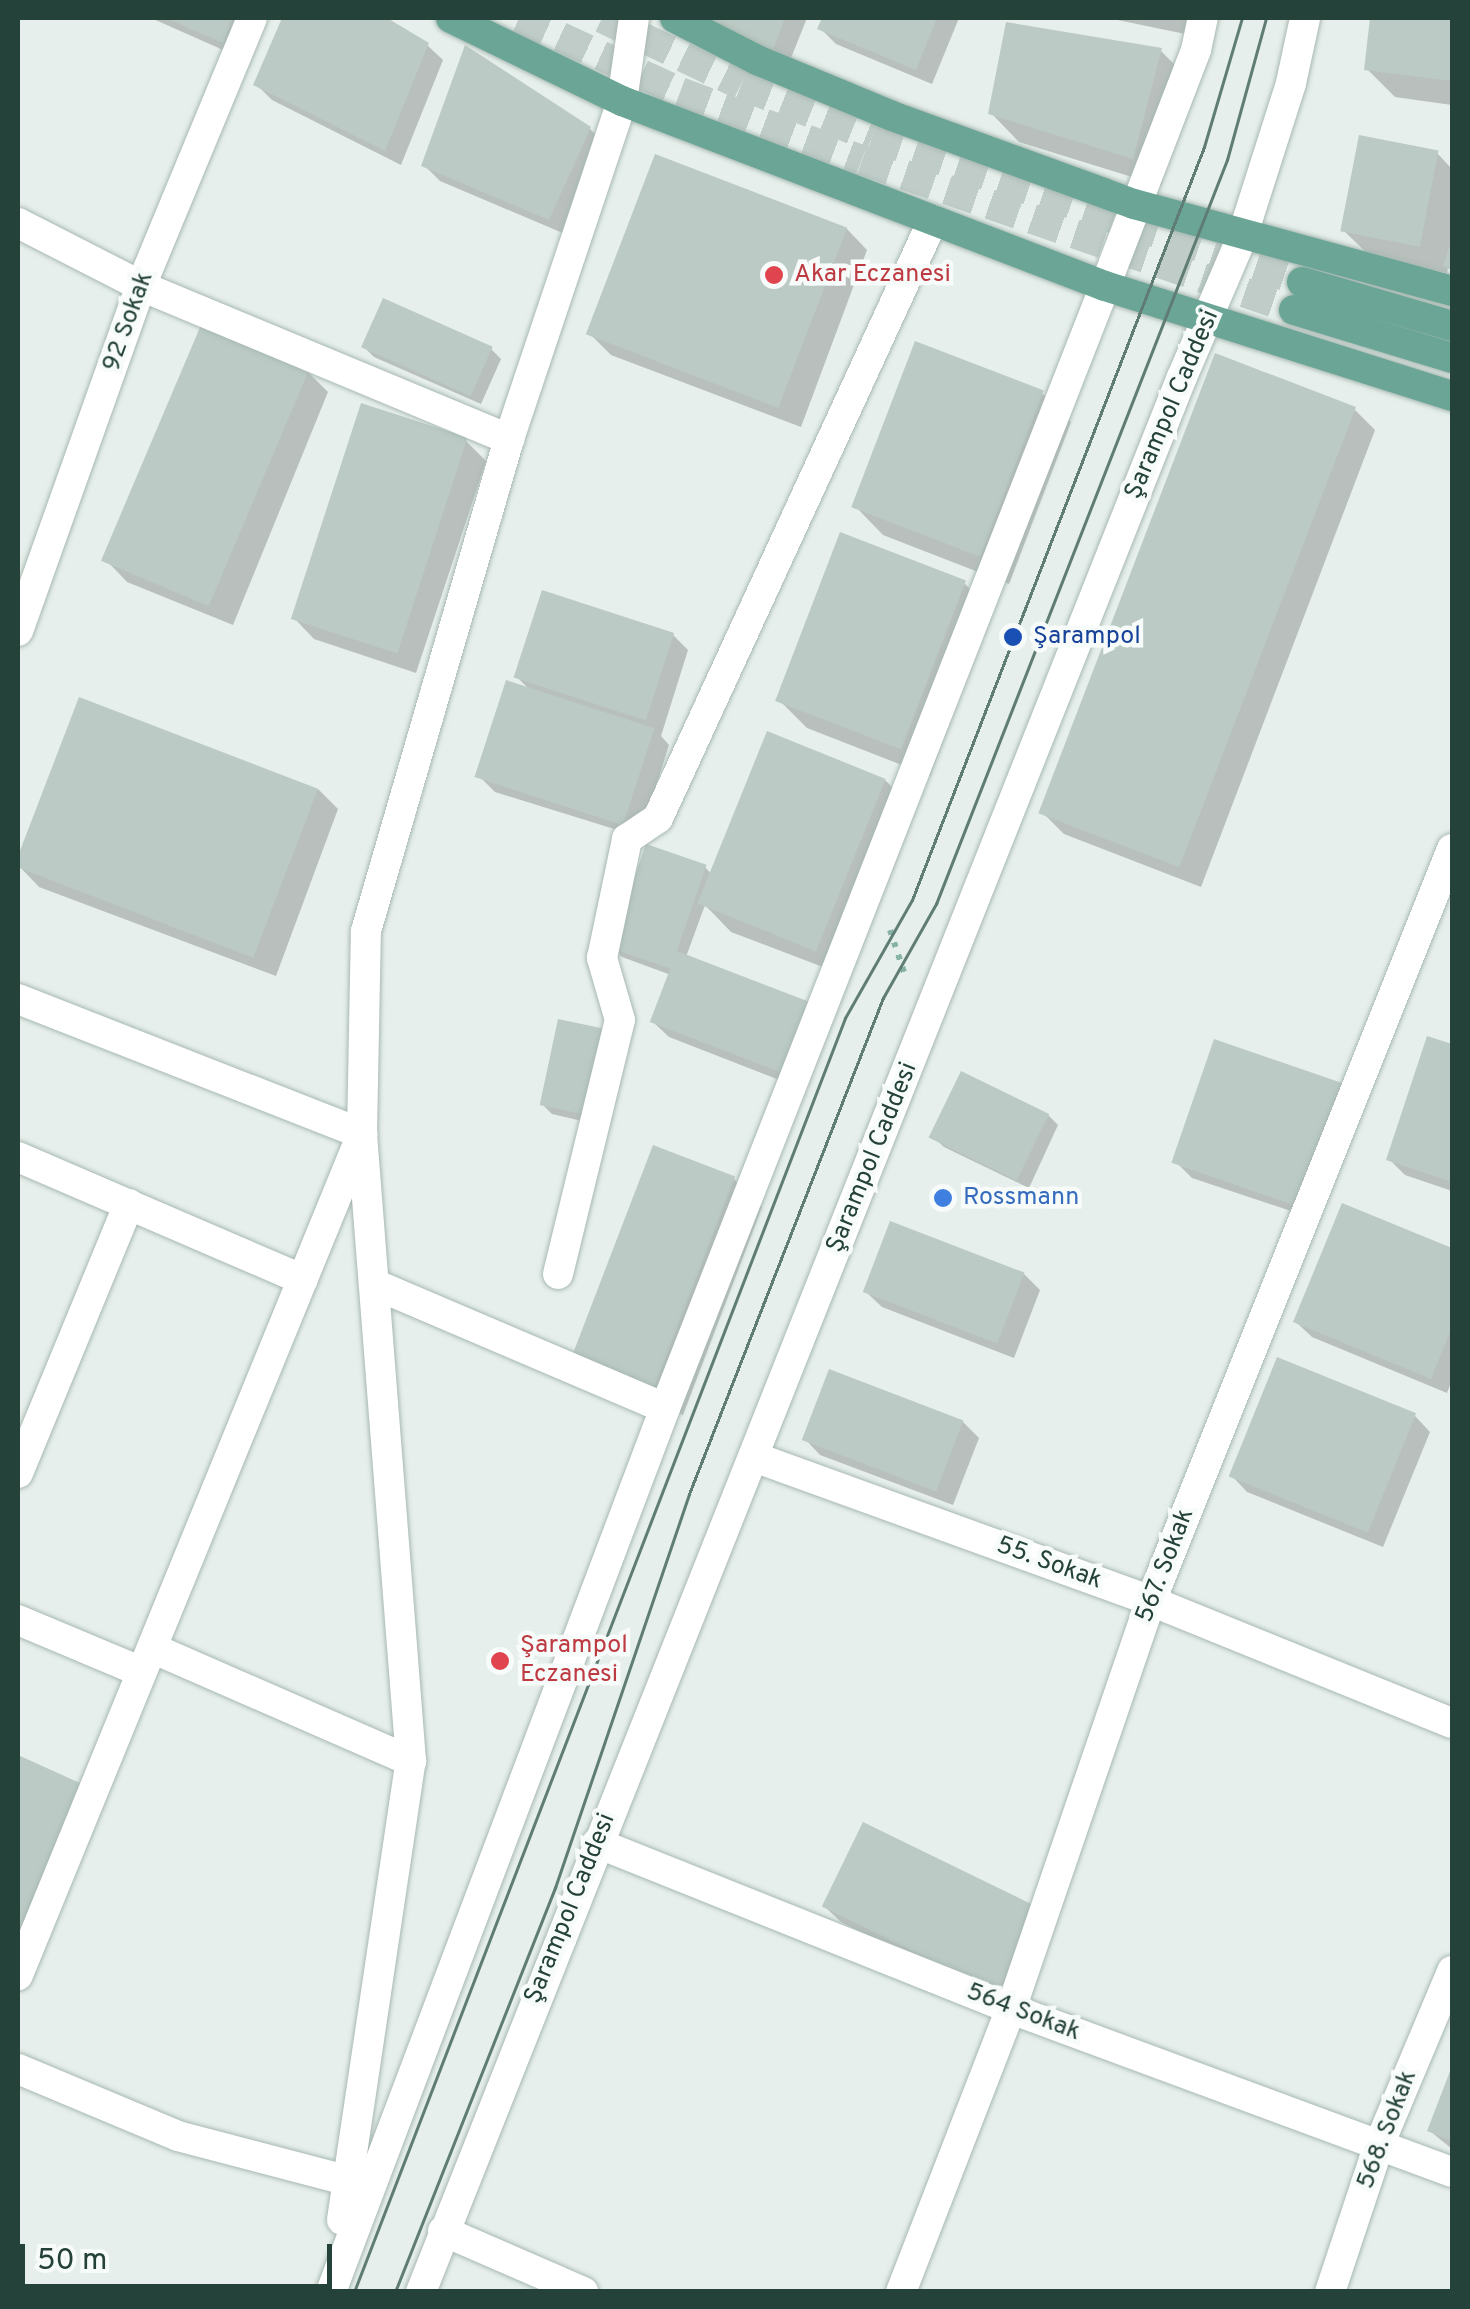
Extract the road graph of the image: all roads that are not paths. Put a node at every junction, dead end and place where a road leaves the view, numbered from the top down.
1 (252, 18) edge
2 (451, 18) edge
3 (634, 18) edge
4 (676, 18) edge
5 (1203, 18) edge
6 (1305, 18) edge
7 (622, 101) junction
8 (1134, 204) junction
9 (933, 220) junction
10 (18, 223) edge
11 (1242, 237) junction
12 (141, 286) junction
13 (1105, 286) junction
14 (1452, 291) edge
15 (1210, 318) junction
16 (1452, 326) edge
17 (1452, 358) edge
18 (1452, 396) edge
19 (509, 439) junction
20 (18, 631) edge
21 (1452, 849) edge
22 (18, 999) edge
23 (362, 1134) junction
24 (22, 1169) edge
25 (128, 1204) junction
26 (558, 1274) dead end
27 (302, 1280) junction
28 (374, 1284) junction
29 (665, 1408) junction
30 (754, 1457) junction
31 (18, 1473) edge
32 (1151, 1601) junction
33 (18, 1620) edge
34 (147, 1660) junction
35 (1452, 1723) edge
36 (411, 1761) junction
37 (597, 1843) junction
38 (1452, 1971) edge
39 (18, 1975) edge
40 (1011, 2009) junction
41 (18, 2068) edge
42 (1379, 2145) junction
43 (1452, 2172) edge
44 (350, 2181) junction
45 (444, 2231) junction
46 (330, 2292) edge
47 (421, 2292) edge
48 (582, 2292) edge
49 (901, 2292) edge
50 (1330, 2292) edge

1 - 12 street, 92 Sokak
2 - 7 main road
3 - 7 street
4 - 8 main road
5 - 8 street
6 - 11 street, Şarampol Caddesi
7 - 9 main road
7 - 19 street
8 - 11 main road
8 - 13 street
9 - 13 main road
9 - 26 street
10 - 12 street
11 - 14 main road
11 - 15 street, Şarampol Caddesi
12 - 19 street
12 - 20 street, 92 Sokak
13 - 15 main road
13 - 29 street
15 - 18 main road
15 - 30 street, Şarampol Caddesi
16 - 17 main road
19 - 23 street
21 - 32 street, 567. Sokak
22 - 23 street
23 - 27 street
23 - 28 street
24 - 25 street
25 - 27 street
25 - 31 street
27 - 34 street
28 - 29 street
28 - 36 street
29 - 46 street
30 - 32 street, 55. Sokak
30 - 37 street, Şarampol Caddesi
32 - 35 street, 55. Sokak
32 - 40 street, 567. Sokak
33 - 34 street
34 - 36 street
34 - 39 street
36 - 44 street
37 - 40 street, 564 Sokak
37 - 45 street, Şarampol Caddesi
38 - 42 street, 568. Sokak
40 - 42 street, 564 Sokak
40 - 49 street, 567. Sokak
41 - 44 street
42 - 43 street, 564 Sokak
42 - 50 street, 568. Sokak
44 - 46 street
45 - 47 street, Şarampol Caddesi
45 - 48 street

